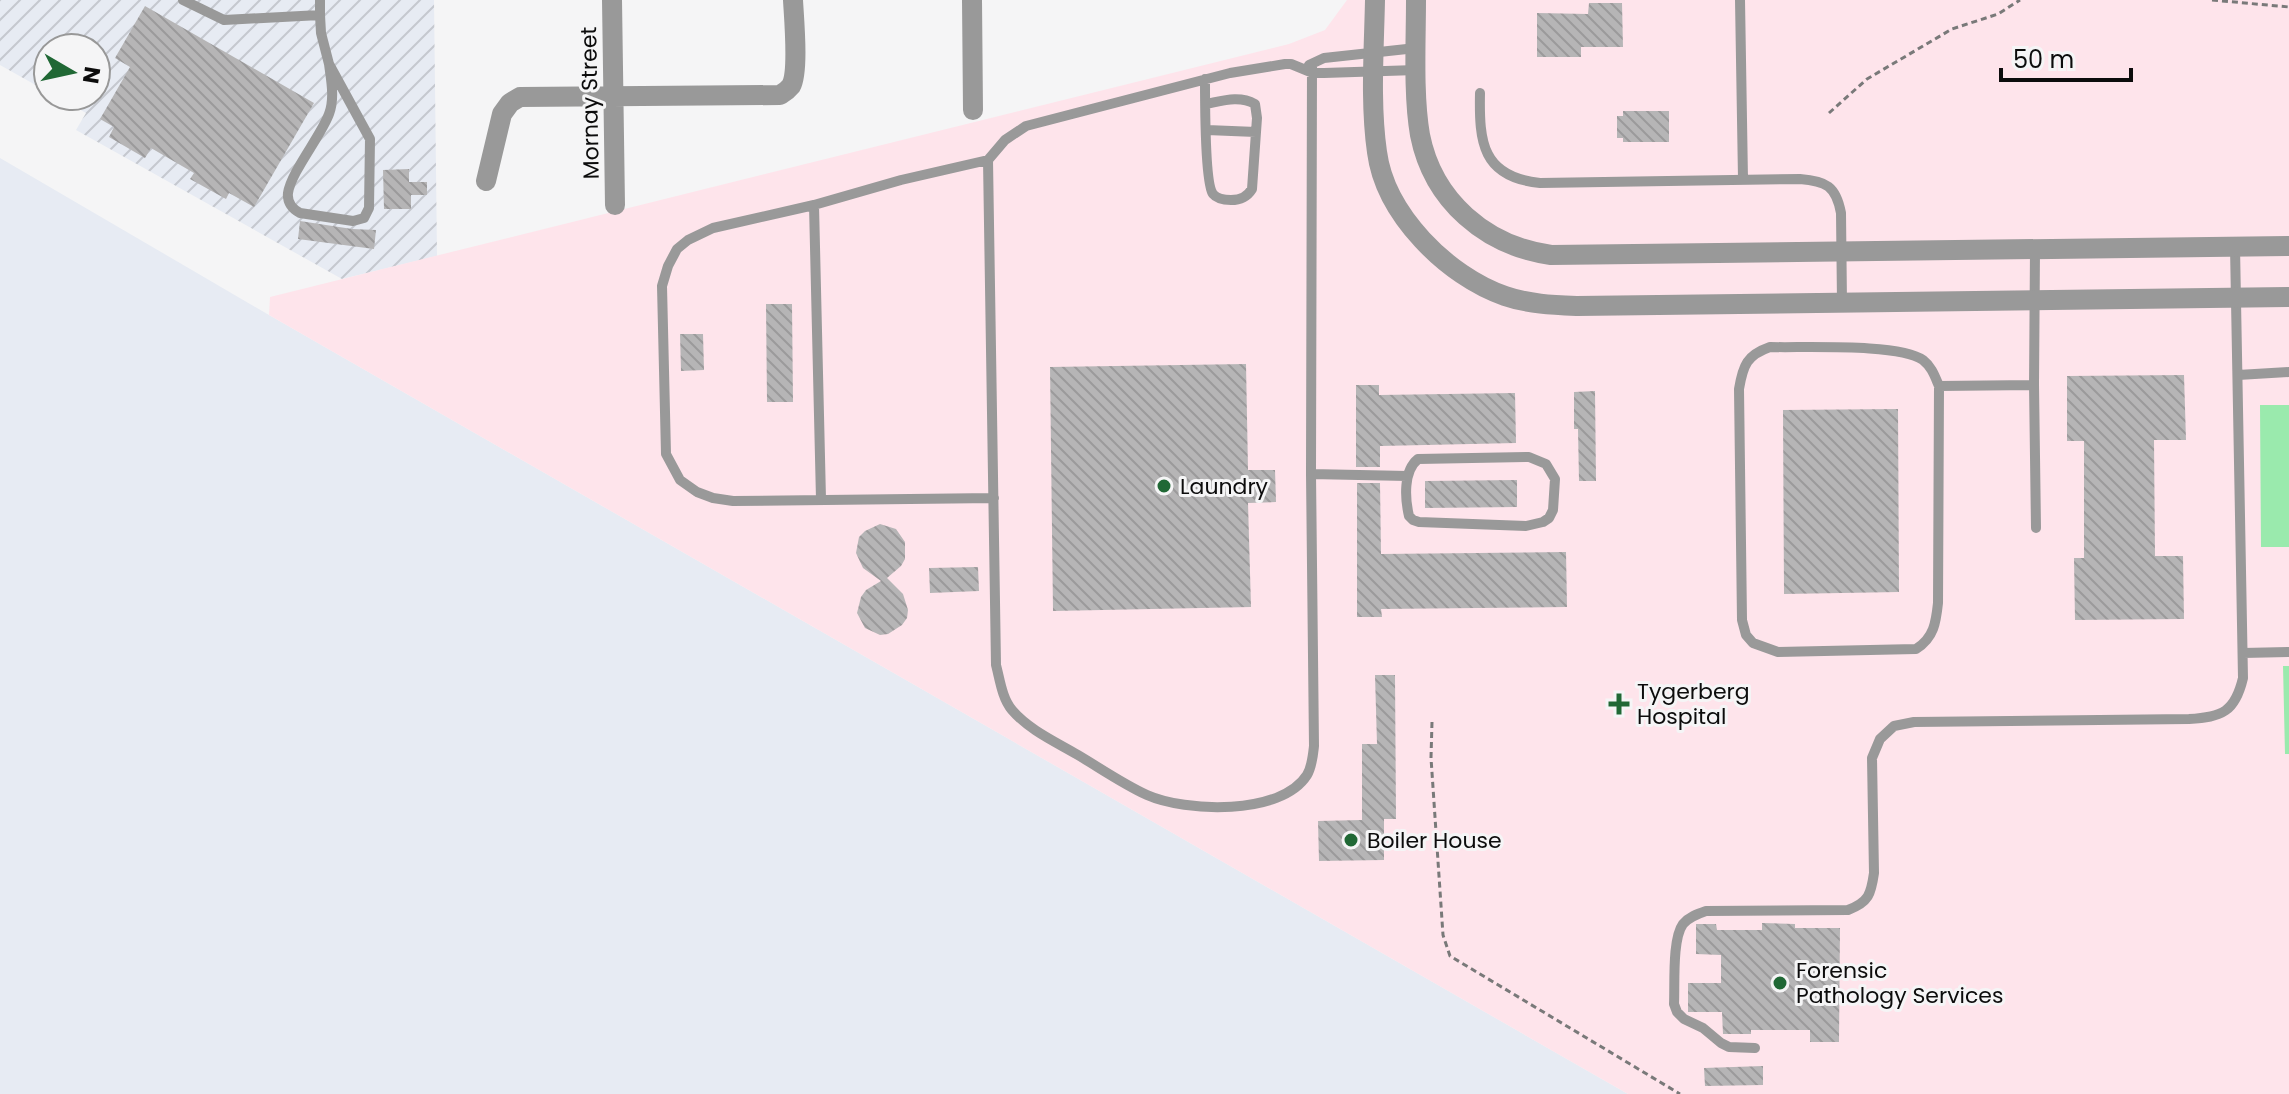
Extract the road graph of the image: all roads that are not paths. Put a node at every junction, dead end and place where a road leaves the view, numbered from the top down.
1 (183, 0) edge
2 (320, 0) edge
3 (612, 0) edge
4 (793, 0) edge
5 (972, 0) edge
6 (1375, 0) edge
7 (1416, 0) edge
8 (1740, 0) edge
9 (320, 15) junction
10 (1416, 48) junction
11 (1374, 61) junction
12 (329, 64) junction
13 (1312, 68) junction
14 (1416, 70) junction
15 (1205, 79) junction
16 (1480, 93) dead end
17 (614, 96) junction
18 (1206, 104) junction
19 (973, 110) dead end
20 (1207, 130) junction
21 (1256, 132) junction
22 (988, 160) junction
23 (1743, 179) junction
24 (486, 181) dead end
25 (615, 205) dead end
26 (814, 205) junction
27 (2289, 246) edge
28 (2235, 247) junction
29 (2035, 250) junction
30 (1842, 253) junction
31 (2235, 297) junction
32 (2289, 297) edge
33 (2034, 299) junction
34 (1842, 303) junction
35 (2289, 372) edge
36 (2238, 375) junction
37 (2034, 385) junction
38 (1939, 386) junction
39 (1311, 474) junction
40 (1407, 476) junction
41 (994, 498) junction
42 (821, 499) junction
43 (2036, 528) dead end
44 (2289, 652) edge
45 (2243, 653) junction
46 (1755, 1048) dead end

1 - 9 lane
2 - 9 lane
3 - 17 street, Mornay Street
4 - 17 street
5 - 19 street
6 - 11 street
7 - 10 street
8 - 23 lane
9 - 12 lane
10 - 11 lane
10 - 14 street
11 - 13 lane
11 - 13 lane
11 - 14 lane
11 - 34 street
12 - 12 lane
13 - 15 lane
13 - 39 lane
14 - 30 street
15 - 18 lane
15 - 22 lane
16 - 23 lane
17 - 24 street
17 - 25 street, Mornay Street
18 - 20 lane
18 - 21 lane
20 - 21 lane
20 - 21 lane
22 - 26 lane
22 - 41 lane
23 - 30 lane
26 - 42 lane
26 - 42 lane
27 - 28 street
28 - 29 street
28 - 31 lane
29 - 30 street
29 - 33 lane
30 - 34 lane
31 - 32 street
31 - 33 street
31 - 36 lane
33 - 34 street
33 - 37 lane
35 - 36 lane
36 - 45 lane
37 - 38 lane
37 - 43 lane
38 - 38 lane
39 - 40 lane
39 - 41 lane
40 - 40 lane
41 - 42 lane
44 - 45 lane
45 - 46 lane

